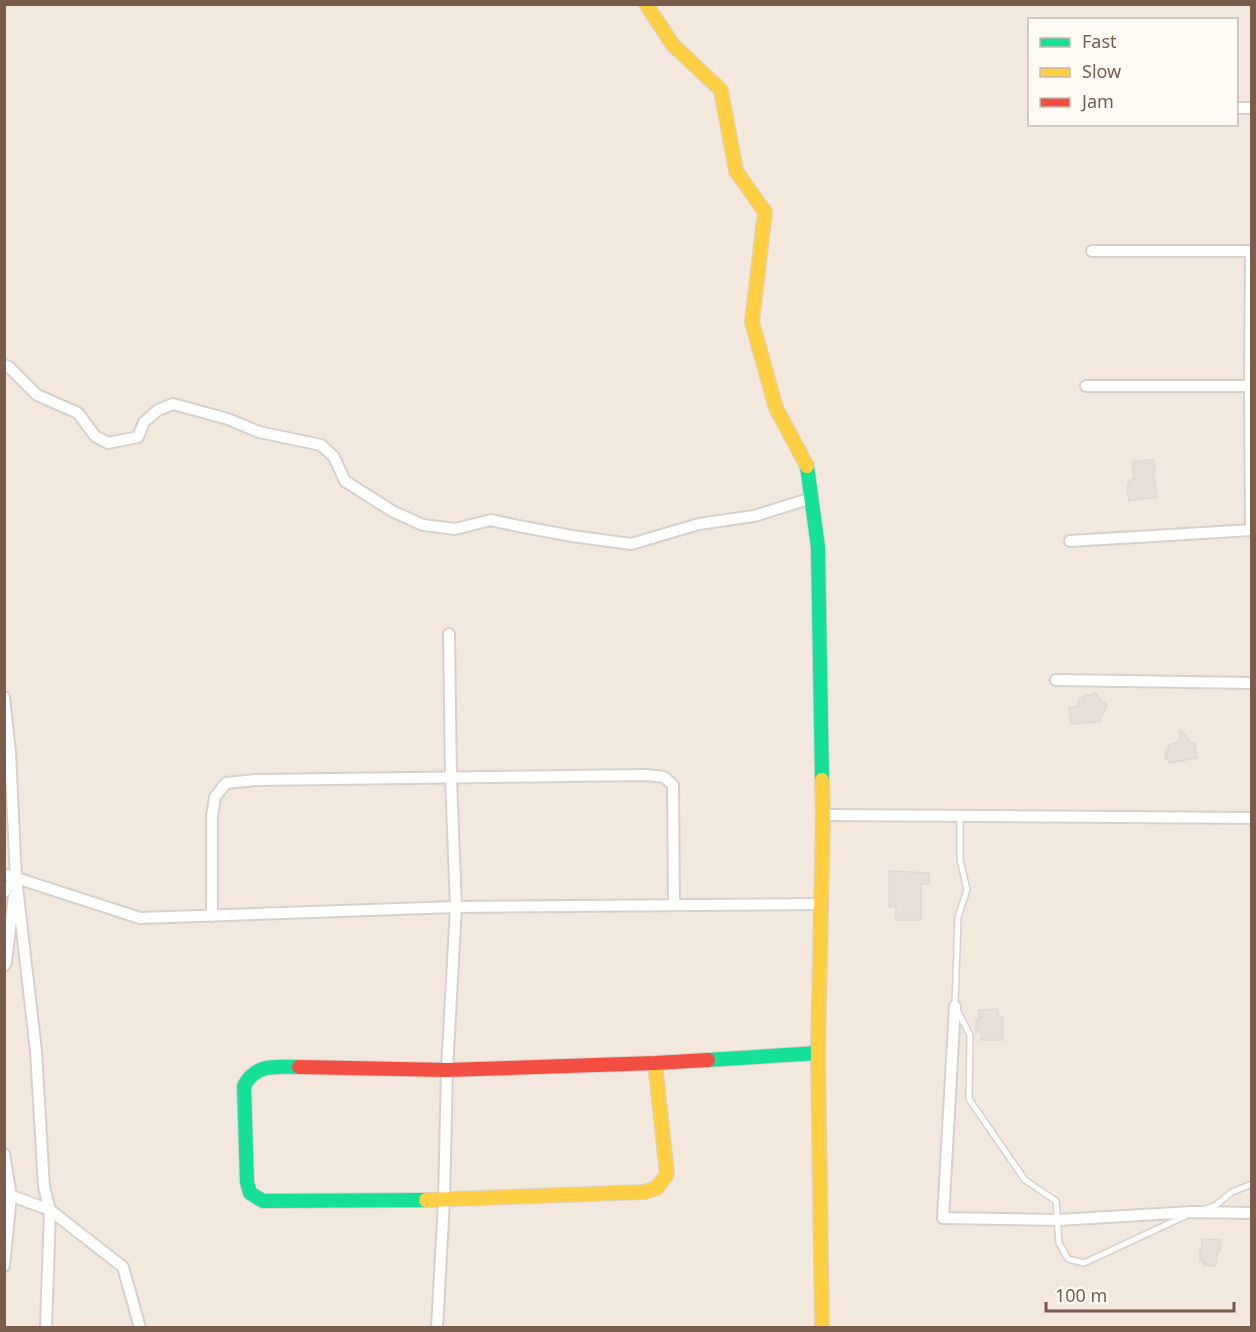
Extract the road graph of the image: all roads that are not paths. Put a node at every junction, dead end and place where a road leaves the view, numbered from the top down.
1 (646, 4) edge
2 (1251, 251) edge
3 (1092, 252) dead end
4 (4, 365) edge
5 (1086, 386) dead end
6 (1251, 386) edge
7 (812, 498) junction
8 (1251, 530) edge
9 (1070, 541) dead end
10 (449, 634) dead end
11 (1056, 680) dead end
12 (1251, 683) edge
13 (4, 697) edge
14 (451, 778) junction
15 (823, 815) junction
16 (960, 816) junction
17 (1251, 818) edge
18 (10, 876) edge
19 (4, 892) edge
20 (821, 904) junction
21 (674, 905) junction
22 (456, 907) junction
23 (212, 916) junction
24 (4, 966) edge
25 (955, 1006) junction
26 (818, 1053) junction
27 (655, 1063) junction
28 (447, 1070) junction
29 (4, 1154) edge
30 (1251, 1184) edge
31 (8, 1194) edge
32 (444, 1200) junction
33 (50, 1210) junction
34 (1192, 1212) junction
35 (1251, 1213) edge
36 (1058, 1220) junction
37 (4, 1266) edge
38 (46, 1328) edge
39 (140, 1328) edge
40 (437, 1328) edge
41 (822, 1328) edge

1 - 7 street
2 - 3 street
2 - 6 street
4 - 7 street
5 - 6 street
6 - 8 street
7 - 15 street
8 - 9 street
10 - 14 street
11 - 12 street
13 - 18 street
14 - 21 street
14 - 22 street
14 - 23 street
15 - 16 street
15 - 20 street
16 - 17 street
16 - 25 lane
18 - 19 street
18 - 23 street
18 - 24 street
18 - 33 street
20 - 21 street
20 - 26 street
21 - 22 street
22 - 23 street
22 - 28 street
25 - 36 lane
25 - 36 street
26 - 27 street
26 - 41 street
27 - 28 street
27 - 32 street
28 - 32 street
28 - 32 street
29 - 31 street
30 - 34 lane
31 - 33 street
31 - 37 street
32 - 40 street
33 - 38 street
33 - 39 street
34 - 35 street
34 - 36 street
34 - 36 lane

